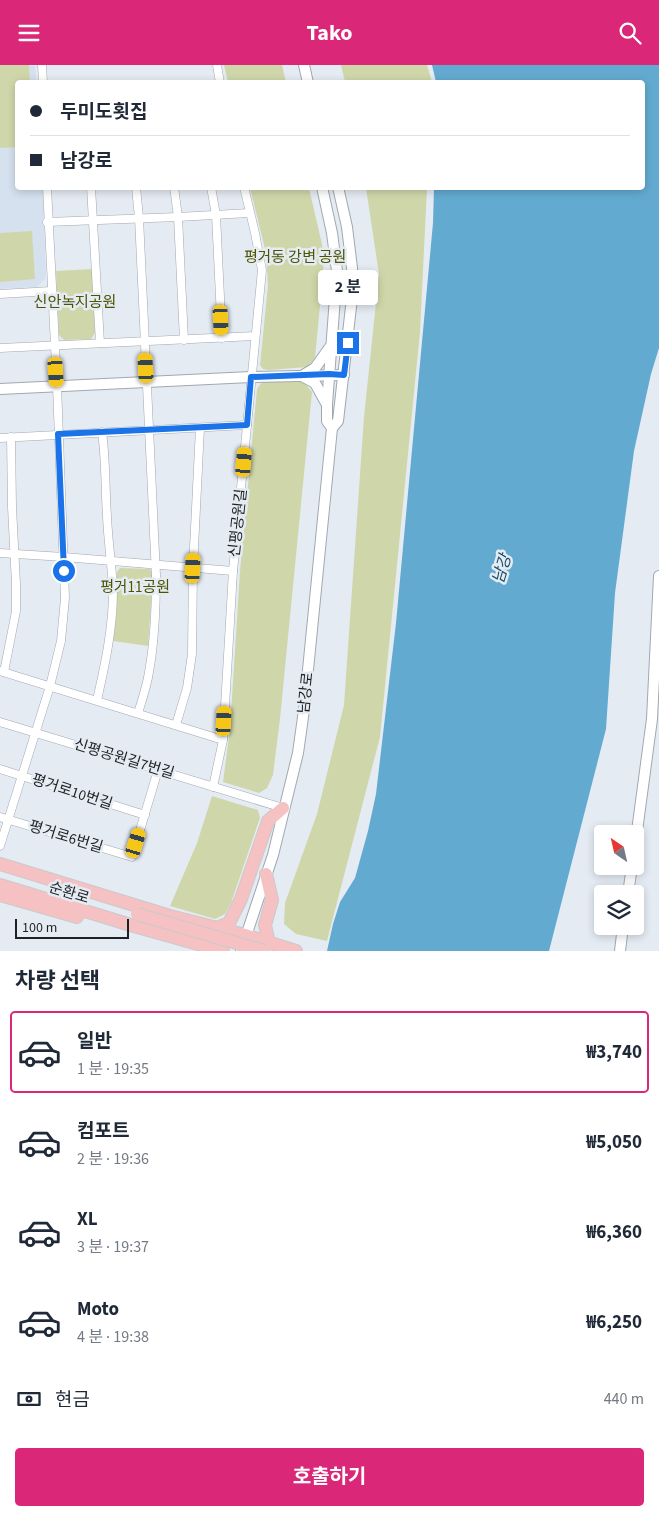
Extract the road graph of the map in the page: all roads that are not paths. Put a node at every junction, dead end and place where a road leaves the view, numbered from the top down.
1 (42, 65) edge
2 (217, 65) edge
3 (304, 65) edge
4 (43, 80) edge
5 (220, 80) edge
6 (307, 80) edge
7 (46, 190) edge
8 (91, 190) edge
9 (136, 190) edge
10 (174, 190) edge
11 (212, 190) edge
12 (245, 190) edge
13 (323, 190) edge
14 (339, 190) edge
15 (250, 213) junction
16 (216, 215) junction
17 (139, 217) junction
18 (178, 217) junction
19 (93, 219) junction
20 (48, 221) junction
21 (51, 291) junction
22 (0, 294) edge
23 (255, 336) junction
24 (222, 338) junction
25 (184, 340) junction
26 (144, 341) junction
27 (100, 343) junction
28 (54, 345) junction
29 (331, 346) junction
30 (0, 348) edge
31 (329, 374) junction
32 (302, 375) junction
33 (344, 375) junction
34 (251, 377) junction
35 (146, 382) junction
36 (57, 385) junction
37 (0, 389) edge
38 (327, 404) junction
39 (247, 425) junction
40 (200, 428) junction
41 (332, 428) junction
42 (148, 430) junction
43 (102, 432) junction
44 (58, 434) junction
45 (11, 437) junction
46 (0, 438) edge
47 (0, 553) edge
48 (14, 554) junction
49 (64, 557) junction
50 (111, 561) junction
51 (156, 565) junction
52 (193, 568) junction
53 (233, 571) junction
54 (659, 576) edge
55 (2, 672) edge
56 (50, 686) junction
57 (97, 700) junction
58 (138, 713) junction
59 (0, 722) edge
60 (176, 725) junction
61 (36, 733) junction
62 (223, 740) junction
63 (0, 769) edge
64 (158, 769) junction
65 (22, 776) junction
66 (213, 787) junction
67 (284, 808) junction
68 (145, 815) junction
69 (4, 818) edge
70 (638, 825) edge
71 (0, 846) edge
72 (0, 864) edge
73 (0, 871) edge
74 (266, 873) junction
75 (0, 885) edge
76 (0, 895) edge
77 (135, 920) junction
78 (217, 928) junction
79 (245, 935) junction
80 (622, 935) edge
81 (266, 947) edge
82 (197, 950) edge
83 (620, 950) edge
84 (223, 951) edge
85 (241, 951) edge
86 (296, 951) edge

1 - 4 street
2 - 5 street
3 - 6 street
7 - 20 street
8 - 19 street
9 - 17 street
10 - 18 street
11 - 16 street
12 - 15 street, 신평공원길
13 - 29 street, 남강로
14 - 33 street, 남강로
15 - 16 street
15 - 23 street, 신평공원길
16 - 18 street
16 - 24 street
17 - 18 street
17 - 19 street
17 - 26 street
18 - 25 street
19 - 20 street
19 - 27 street
20 - 21 street
21 - 22 street
21 - 28 street
23 - 24 street
23 - 34 street, 신평공원길
24 - 25 street
25 - 26 street
26 - 27 street
26 - 35 street
27 - 28 street
28 - 30 street
28 - 36 street
29 - 31 street, 남강로
29 - 32 street
31 - 32 street
31 - 33 street
31 - 38 street, 남강로
32 - 34 street
32 - 38 street
33 - 41 street, 남강로
34 - 35 street
34 - 39 street, 신평공원길
35 - 36 street
35 - 42 street
36 - 37 street
36 - 44 street
38 - 41 street, 남강로
39 - 40 street
39 - 53 street, 신평공원길
40 - 42 street
40 - 52 street
41 - 67 street, 남강로
42 - 43 street
42 - 51 street
43 - 44 street
43 - 50 street
44 - 45 street
44 - 49 street
45 - 46 street
45 - 48 street
47 - 48 street
48 - 49 street
48 - 55 street
49 - 50 street
49 - 56 street
50 - 51 street
50 - 57 street
51 - 52 street
51 - 58 street
52 - 53 street
52 - 60 street
53 - 62 street, 신평공원길
54 - 70 street
55 - 56 street
56 - 57 street
56 - 61 street
57 - 58 street
58 - 60 street
59 - 61 street, 신평공원길7번길
60 - 62 street
61 - 64 street, 신평공원길7번길
61 - 65 street
62 - 66 street, 신평공원길
63 - 65 street, 평거로10번길
64 - 66 street, 신평공원길7번길
64 - 68 street
65 - 68 street, 평거로10번길
65 - 69 street
66 - 67 street
67 - 74 street, 남강로
67 - 78 main road
68 - 69 street, 평거로6번길
69 - 71 street
72 - 78 main road
73 - 77 main road, 순환로
74 - 79 street, 남강로
74 - 81 main road
75 - 77 main road, 순환로
76 - 82 main road
77 - 81 main road, bridge
77 - 84 main road
78 - 79 main road
79 - 81 main road
79 - 85 street, 남강로
80 - 83 street
81 - 86 main road

